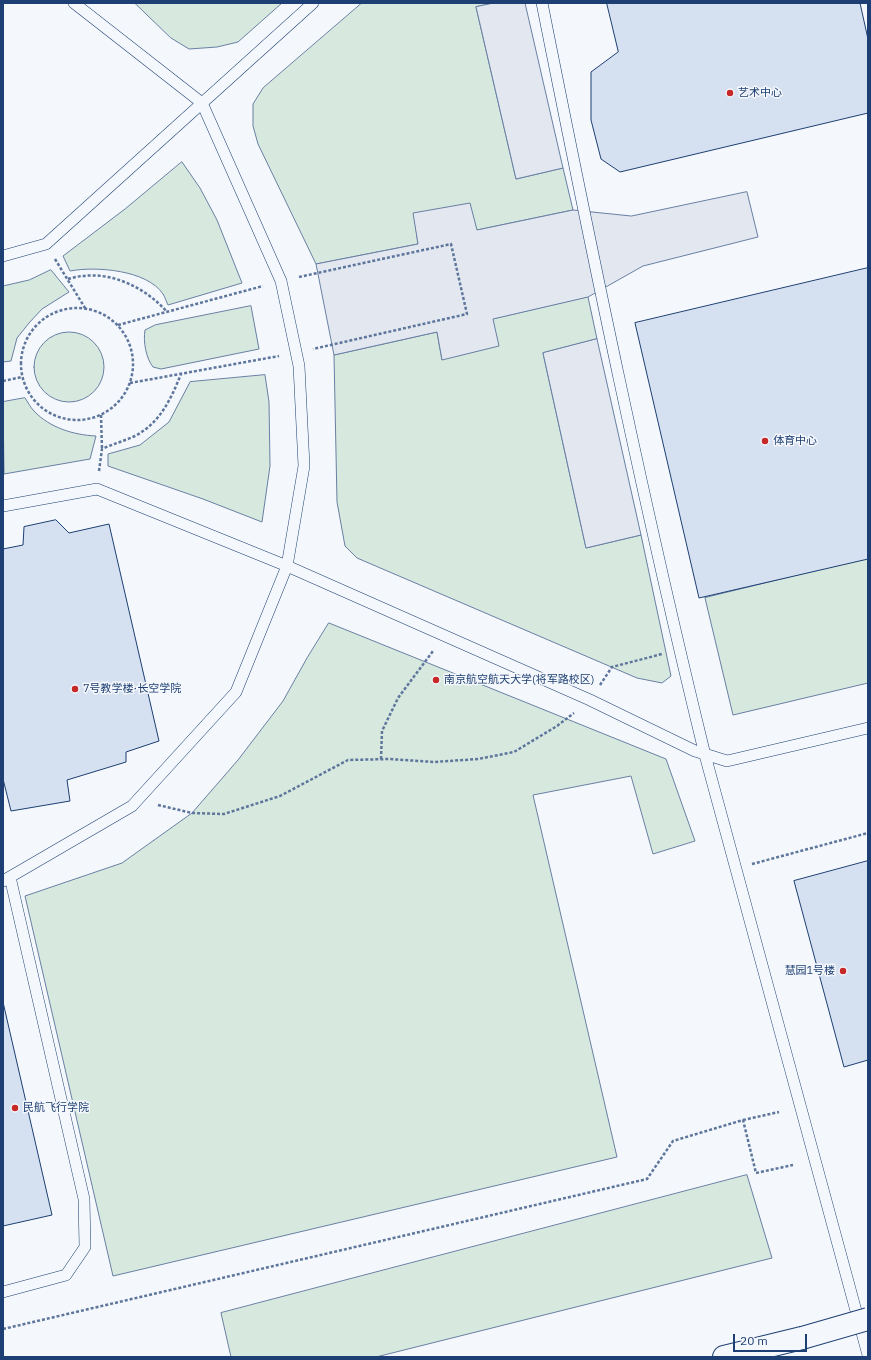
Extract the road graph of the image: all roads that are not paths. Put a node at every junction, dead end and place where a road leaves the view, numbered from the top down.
1 (74, 3) edge
2 (313, 3) edge
3 (542, 3) edge
4 (202, 103) junction
5 (3, 256) edge
6 (3, 506) edge
7 (287, 566) junction
8 (868, 728) edge
9 (705, 755) junction
10 (6, 879) edge
11 (3, 1292) edge
12 (868, 1320) edge
13 (868, 1355) edge
14 (724, 1357) edge

1 - 4 lane
2 - 4 lane
3 - 9 lane
4 - 5 lane
4 - 7 lane
6 - 7 lane
7 - 9 lane
7 - 10 lane
8 - 9 lane
9 - 13 lane
10 - 11 lane
12 - 14 highway, bridge

